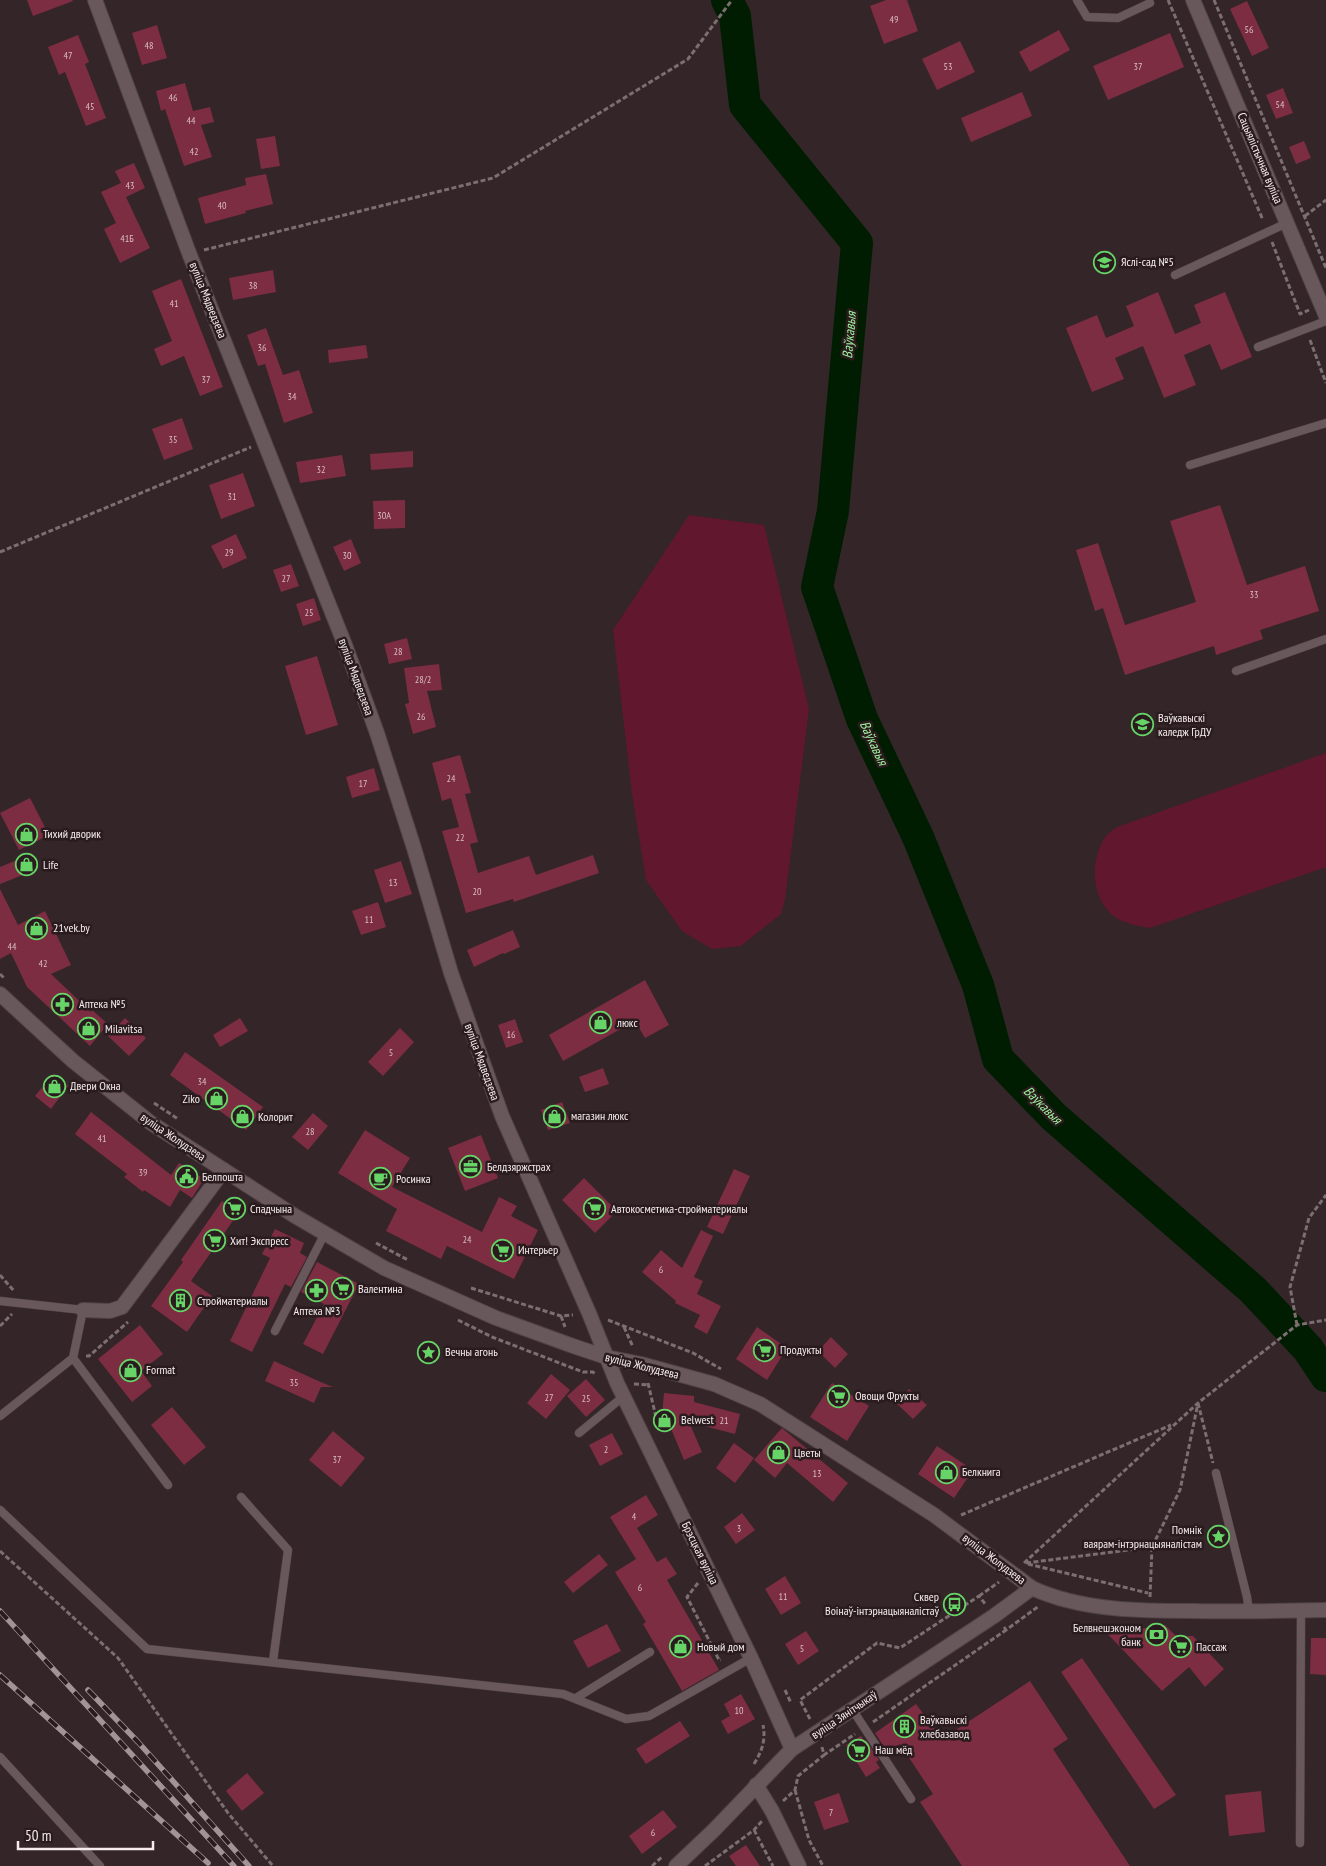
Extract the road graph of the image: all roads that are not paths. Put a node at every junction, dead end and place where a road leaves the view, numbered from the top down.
1 (95, 0) edge
2 (1077, 0) edge
3 (1193, 0) edge
4 (1150, 3) dead end
5 (1288, 223) junction
6 (1175, 275) dead end
7 (1324, 311) edge
8 (1326, 321) edge
9 (1258, 348) dead end
10 (1326, 423) edge
11 (1190, 465) dead end
12 (1326, 639) edge
13 (1236, 671) dead end
14 (0, 994) edge
15 (224, 1170) junction
16 (325, 1233) junction
17 (0, 1301) edge
18 (83, 1310) junction
19 (275, 1331) dead end
20 (73, 1358) junction
21 (606, 1358) junction
22 (624, 1396) junction
23 (0, 1416) edge
24 (579, 1433) dead end
25 (1216, 1473) road end
26 (168, 1485) dead end
27 (241, 1497) dead end
28 (0, 1510) edge
29 (1032, 1588) junction
30 (1301, 1610) junction
31 (1326, 1610) edge
32 (1249, 1612) junction
33 (650, 1652) dead end
34 (751, 1658) junction
35 (273, 1662) junction
36 (576, 1698) junction
37 (852, 1709) junction
38 (792, 1749) junction
39 (0, 1757) edge
40 (756, 1785) junction
41 (911, 1799) dead end
42 (1300, 1843) dead end
43 (100, 1866) edge
44 (676, 1866) edge
45 (800, 1866) edge

1 - 21 street, вуліца Мядведзева
2 - 4 lane
3 - 5 street, Сацыялістычная вуліца
5 - 6 lane
5 - 7 street, Сацыялістычная вуліца
8 - 9 lane
10 - 11 lane
12 - 13 lane
14 - 15 street, вуліца Жолудзева
15 - 16 street, вуліца Жолудзева
15 - 18 street
16 - 19 lane
16 - 21 street, вуліца Жолудзева
17 - 18 lane
18 - 20 lane
20 - 23 lane
20 - 26 lane
21 - 22 street, Брэсцкая вуліца
21 - 29 street, вуліца Жолудзева
22 - 24 lane
22 - 34 street, Брэсцкая вуліца
25 - 32 lane
27 - 35 lane
28 - 35 lane
29 - 32 street, вуліца Жолудзева
29 - 37 street, вуліца Зянітчыкаў
30 - 31 street, вуліца Жолудзева
30 - 32 street, вуліца Жолудзева
30 - 42 lane
33 - 36 lane
34 - 36 lane
34 - 38 street, Брэсцкая вуліца
35 - 36 lane
37 - 38 street, вуліца Зянітчыкаў
37 - 41 lane
38 - 40 street, вуліца Зянітчыкаў
39 - 43 lane
40 - 44 street, вуліца Зянітчыкаў
40 - 45 street

